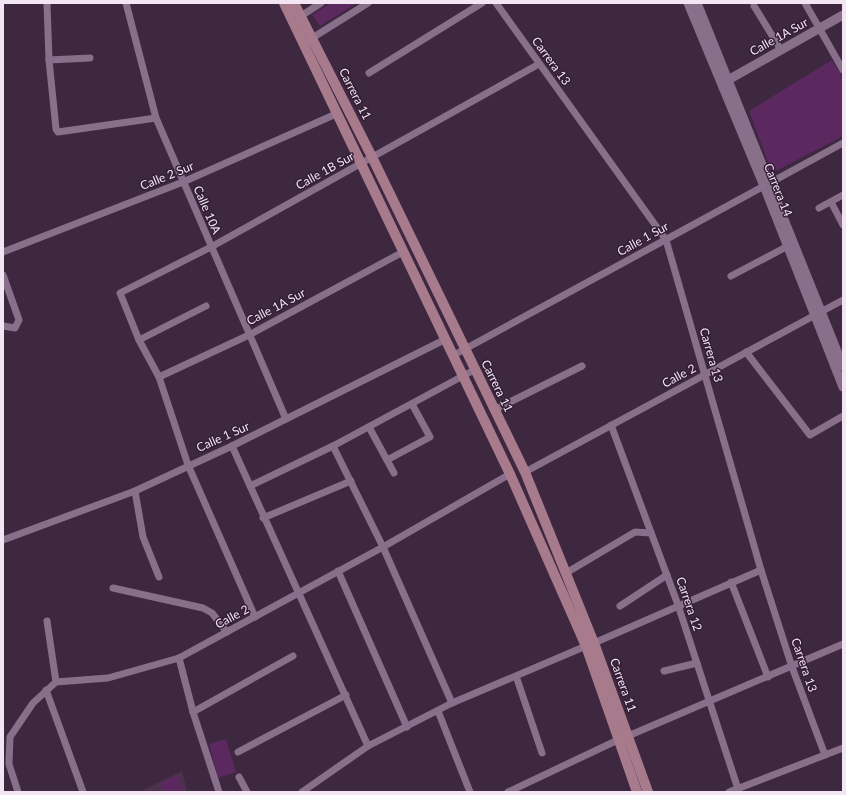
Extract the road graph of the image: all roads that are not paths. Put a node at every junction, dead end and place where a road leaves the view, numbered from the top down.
1 (47, 3) edge
2 (126, 3) edge
3 (284, 3) edge
4 (294, 3) edge
5 (321, 3) edge
6 (368, 3) edge
7 (482, 3) edge
8 (496, 3) edge
9 (805, 3) edge
10 (693, 4) edge
11 (754, 6) dead end
12 (843, 15) edge
13 (301, 16) junction
14 (819, 29) junction
15 (312, 38) junction
16 (302, 42) junction
17 (781, 50) junction
18 (90, 58) dead end
19 (49, 60) junction
20 (540, 64) junction
21 (843, 70) edge
22 (369, 73) dead end
23 (728, 80) junction
24 (336, 114) junction
25 (156, 118) junction
26 (741, 122) junction
27 (843, 143) edge
28 (372, 157) junction
29 (360, 164) junction
30 (183, 182) junction
31 (767, 185) junction
32 (843, 195) edge
33 (831, 202) junction
34 (819, 208) dead end
35 (843, 225) edge
36 (666, 240) junction
37 (788, 246) junction
38 (211, 247) junction
39 (3, 252) edge
40 (403, 252) junction
41 (3, 275) edge
42 (731, 276) dead end
43 (843, 300) edge
44 (206, 306) dead end
45 (818, 313) junction
46 (3, 326) edge
47 (249, 335) junction
48 (446, 339) junction
49 (139, 340) junction
50 (464, 349) junction
51 (746, 352) junction
52 (454, 355) junction
53 (582, 366) dead end
54 (843, 366) edge
55 (474, 370) junction
56 (706, 374) junction
57 (464, 376) junction
58 (159, 377) junction
59 (843, 387) edge
60 (412, 404) junction
61 (494, 410) junction
62 (843, 416) edge
63 (286, 420) junction
64 (611, 425) junction
65 (369, 427) junction
66 (232, 446) junction
67 (332, 446) junction
68 (387, 460) junction
69 (188, 465) junction
70 (525, 472) junction
71 (394, 473) dead end
72 (510, 474) junction
73 (351, 481) junction
74 (250, 486) junction
75 (135, 490) junction
76 (263, 518) junction
77 (651, 533) junction
78 (3, 540) edge
79 (383, 547) junction
80 (761, 570) junction
81 (338, 571) junction
82 (566, 573) junction
83 (667, 575) junction
84 (159, 577) dead end
85 (731, 582) junction
86 (113, 588) dead end
87 (299, 593) junction
88 (620, 606) dead end
89 (678, 606) junction
90 (255, 617) junction
91 (47, 621) dead end
92 (227, 632) junction
93 (590, 644) junction
94 (843, 644) edge
95 (293, 656) dead end
96 (179, 658) junction
97 (697, 663) junction
98 (792, 667) junction
99 (664, 671) dead end
100 (516, 676) junction
101 (768, 677) junction
102 (56, 682) junction
103 (46, 690) junction
104 (346, 695) junction
105 (709, 702) junction
106 (452, 703) junction
107 (438, 711) junction
108 (194, 712) junction
109 (407, 727) junction
110 (624, 738) junction
111 (368, 746) junction
112 (843, 748) edge
113 (238, 752) dead end
114 (542, 753) dead end
115 (825, 755) junction
116 (238, 777) dead end
117 (738, 790) edge
118 (18, 792) edge
119 (83, 792) edge
120 (219, 792) edge
121 (247, 792) edge
122 (302, 792) edge
123 (470, 792) edge
124 (508, 792) edge
125 (637, 792) edge
126 (648, 792) edge
127 (729, 792) edge

1 - 19 street
2 - 25 street, Calle 10A
3 - 16 main road, Carrera 11
4 - 13 main road, Carrera 11
5 - 13 street
6 - 15 street
7 - 22 street
8 - 20 street, Carrera 13
9 - 14 street
10 - 23 street, Carrera 14
10 - 26 street, Carrera 14
11 - 17 street
12 - 14 street, Calle 1A Sur
13 - 15 main road, Carrera 11
14 - 17 street, Calle 1A Sur
14 - 21 street
15 - 16 street
15 - 28 main road, Carrera 11
16 - 24 main road, Carrera 11
17 - 23 street, Calle 1A Sur
18 - 19 street
19 - 25 street
20 - 28 street, Calle 1B Sur
20 - 36 street, Carrera 13
23 - 26 street, Carrera 14
24 - 29 main road, Carrera 11
24 - 30 street, Calle 2 Sur
25 - 30 street, Calle 10A
26 - 31 street, Carrera 14
27 - 31 street, Calle 1 Sur
28 - 29 street, Calle 1B Sur
28 - 50 main road, Carrera 11
29 - 38 street, Calle 1B Sur
29 - 40 main road, Carrera 11
30 - 38 street, Calle 10A
30 - 39 street, Calle 2 Sur
31 - 36 street, Calle 1 Sur
31 - 37 street, Carrera 14
31 - 45 street, Carrera 14
32 - 33 street
33 - 34 street
33 - 35 street
36 - 50 street, Calle 1 Sur
36 - 56 street, Carrera 13
37 - 42 street
37 - 45 street, Carrera 14
38 - 47 street, Calle 10A
38 - 49 street, Calle 1B Sur
40 - 47 street, Calle 1A Sur
40 - 48 main road, Carrera 11
41 - 46 street
43 - 45 street, Calle 2
44 - 49 street
45 - 51 street, Calle 2
45 - 54 street, Carrera 14
45 - 59 street, Carrera 14
47 - 58 street, Calle 1A Sur
47 - 63 street, Calle 10A
48 - 52 main road, Carrera 11
48 - 63 street, Calle 1 Sur
49 - 58 street
50 - 52 street, Calle 1 Sur
50 - 55 main road, Carrera 11
51 - 56 street, Calle 2
51 - 62 street
52 - 57 main road, Carrera 11
53 - 61 street
55 - 57 street
55 - 61 main road, Carrera 11
56 - 64 street, Calle 2
56 - 80 street, Carrera 13
57 - 60 street
57 - 72 main road, Carrera 11
58 - 69 street
60 - 65 street
60 - 68 street
61 - 70 main road, Carrera 11
63 - 66 street, Calle 1 Sur
64 - 70 street, Calle 2
64 - 77 street, Carrera 12
65 - 67 street
65 - 68 street
66 - 69 street, Calle 1 Sur
66 - 74 street
67 - 73 street
67 - 74 street
68 - 71 street
69 - 75 street, Calle 1 Sur
69 - 90 street
70 - 82 main road, Carrera 11
72 - 79 street, Calle 2
72 - 93 main road, Carrera 11
73 - 76 street
73 - 79 street
74 - 76 street
75 - 78 street, Calle 1 Sur
75 - 84 street
76 - 87 street
77 - 82 street
77 - 83 street, Carrera 12
79 - 81 street, Calle 2
79 - 106 street
80 - 85 street
80 - 98 street, Carrera 13
81 - 87 street, Calle 2
81 - 109 street
82 - 93 main road, Carrera 11
83 - 88 street
83 - 89 street, Carrera 12
85 - 89 street
85 - 101 street
86 - 92 street
87 - 90 street, Calle 2
87 - 104 street
89 - 93 street
89 - 97 street, Carrera 12
90 - 92 street, Calle 2
91 - 102 street
92 - 96 street, Calle 2
93 - 100 street
93 - 110 main road, Carrera 11
94 - 98 street
95 - 108 street
96 - 102 street, Calle 2
96 - 108 street
97 - 99 street
97 - 105 street, Carrera 12
98 - 101 street
98 - 115 street, Carrera 13
100 - 106 street
100 - 114 street
101 - 105 street
102 - 103 street
103 - 118 street
103 - 119 street
104 - 111 street
104 - 113 street
105 - 110 street
105 - 117 street, Carrera 12
106 - 107 street
107 - 109 street
107 - 123 street
108 - 120 street
109 - 111 street
110 - 124 street
110 - 125 main road, Carrera 11
110 - 126 main road, Carrera 11
111 - 122 street
112 - 115 street
115 - 117 street
116 - 121 street
117 - 127 street

